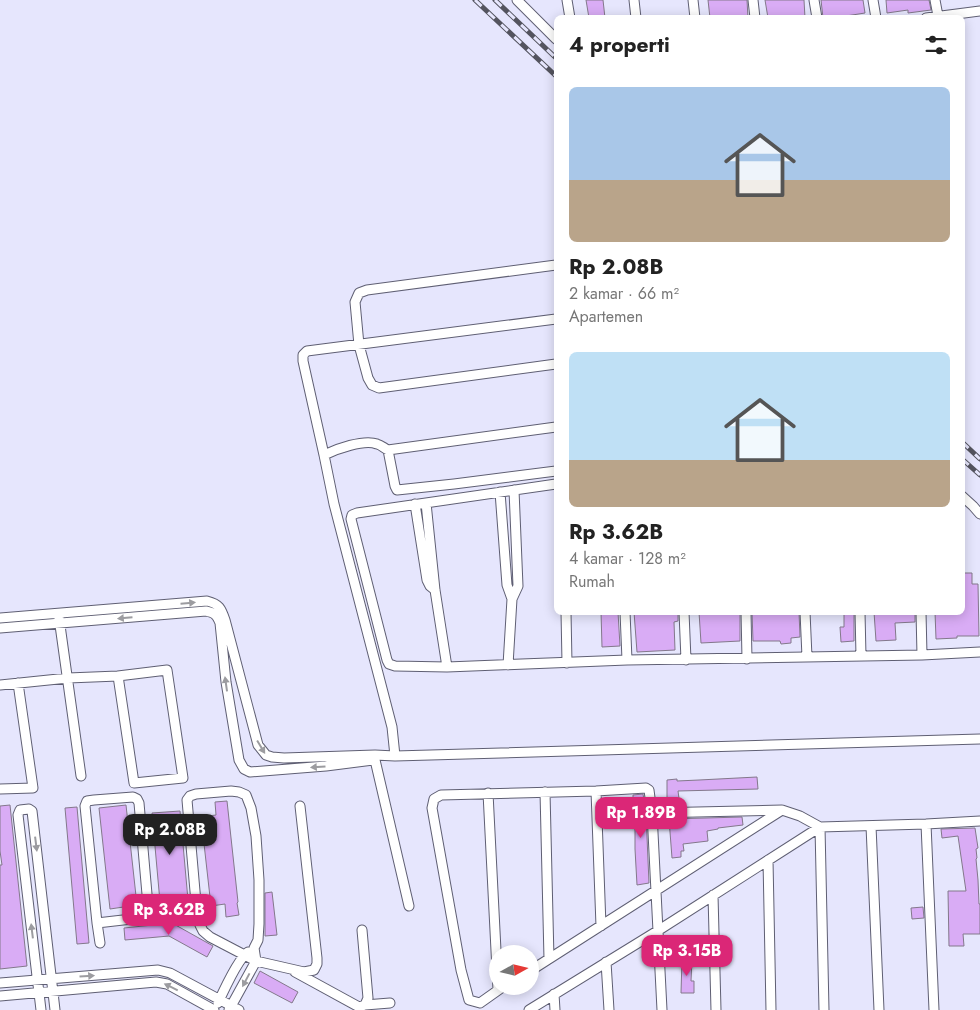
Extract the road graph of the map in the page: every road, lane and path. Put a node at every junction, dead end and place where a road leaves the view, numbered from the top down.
1 (517, 0) edge
2 (567, 0) edge
3 (634, 0) edge
4 (692, 0) edge
5 (753, 0) edge
6 (814, 0) edge
7 (873, 0) edge
8 (935, 0) edge
9 (980, 11) edge
10 (570, 15) edge
11 (636, 15) edge
12 (694, 15) edge
13 (756, 15) edge
14 (816, 15) edge
15 (876, 15) edge
16 (938, 15) edge
17 (946, 15) edge
18 (554, 37) edge
19 (554, 265) edge
20 (554, 319) edge
21 (359, 345) junction
22 (554, 364) edge
23 (554, 427) edge
24 (388, 450) junction
25 (324, 455) junction
26 (554, 471) edge
27 (554, 484) edge
28 (514, 490) junction
29 (500, 492) junction
30 (965, 498) edge
31 (426, 503) junction
32 (415, 504) junction
33 (980, 514) edge
34 (435, 590) junction
35 (512, 599) junction
36 (58, 613) junction
37 (566, 615) edge
38 (625, 615) edge
39 (684, 615) edge
40 (746, 615) edge
41 (805, 615) edge
42 (860, 615) edge
43 (920, 615) edge
44 (0, 618) edge
45 (59, 623) junction
46 (0, 628) edge
47 (980, 652) edge
48 (922, 655) junction
49 (861, 656) junction
50 (807, 657) junction
51 (747, 659) junction
52 (627, 660) junction
53 (686, 660) junction
54 (568, 663) junction
55 (508, 665) junction
56 (447, 667) junction
57 (118, 676) junction
58 (68, 678) junction
59 (18, 683) junction
60 (0, 684) edge
61 (980, 739) edge
62 (395, 756) junction
63 (379, 758) junction
64 (81, 776) dead end
65 (0, 789) edge
66 (596, 791) junction
67 (546, 792) junction
68 (488, 793) junction
69 (300, 806) dead end
70 (782, 810) junction
71 (652, 813) junction
72 (980, 821) edge
73 (926, 824) junction
74 (871, 826) junction
75 (820, 827) junction
76 (768, 860) junction
77 (655, 891) junction
78 (713, 895) junction
79 (409, 906) dead end
80 (197, 914) junction
81 (149, 917) junction
82 (97, 923) junction
83 (602, 926) junction
84 (362, 930) dead end
85 (659, 930) junction
86 (100, 943) dead end
87 (498, 945) edge
88 (254, 948) junction
89 (245, 954) junction
90 (549, 959) junction
91 (256, 961) junction
92 (606, 962) junction
93 (539, 965) edge
94 (286, 968) junction
95 (52, 978) junction
96 (38, 979) junction
97 (0, 983) edge
98 (52, 991) junction
99 (40, 992) junction
100 (554, 994) junction
101 (494, 995) edge
102 (0, 996) edge
103 (219, 999) junction
104 (390, 1003) dead end
105 (365, 1005) junction
106 (482, 1007) edge
107 (233, 1009) edge
108 (42, 1010) edge
109 (55, 1010) edge
110 (214, 1010) edge
111 (529, 1010) edge
112 (555, 1010) edge
113 (609, 1010) edge
114 (662, 1010) edge
115 (716, 1010) edge
116 (771, 1010) edge
117 (824, 1010) edge
118 (879, 1010) edge
119 (934, 1010) edge

1 - 18 street
2 - 10 street
3 - 11 street
4 - 12 street
5 - 13 street
6 - 14 street
7 - 15 street
8 - 16 street
9 - 17 street
19 - 21 street
20 - 21 street
21 - 22 street
21 - 25 street
23 - 24 street
24 - 25 street
24 - 26 street
25 - 62 street
27 - 28 street
28 - 29 street
28 - 35 street
29 - 31 street
29 - 35 street
30 - 33 street
31 - 32 street
31 - 34 street
32 - 34 street
32 - 56 street
34 - 56 street
35 - 55 street
36 - 44 street
36 - 45 street
36 -> 63 street
37 - 54 street
38 - 52 street
39 - 53 street
40 - 51 street
41 - 50 street
42 - 49 street
43 - 48 street
45 - 46 street
45 - 58 street
63 -> 45 street
47 - 48 street
48 - 49 street
49 - 50 street
50 - 51 street
51 - 53 street
52 - 53 street
52 - 54 street
54 - 55 street
55 - 56 street
57 - 57 street
57 - 58 street
58 - 59 street
58 - 64 street
59 - 60 street
59 - 65 street
61 - 62 street
62 - 63 street
63 - 79 street
66 - 67 street
66 - 71 street
66 - 83 street
67 - 68 street
67 - 90 street
68 - 87 street
68 - 106 street
69 - 94 street
70 - 71 street
70 - 75 street
70 - 77 street
71 - 77 street
72 - 73 street
73 - 74 street
73 - 119 street
74 - 75 street
74 - 118 street
75 - 76 street
75 - 117 street
76 - 78 street
76 - 116 street
77 - 83 street
77 - 85 street
78 - 85 street
78 - 115 street
80 - 81 street
80 - 88 street
80 - 89 street
81 - 82 street
81 - 82 street
82 - 86 street
83 - 90 street
84 - 105 street
85 - 92 street
85 - 114 street
88 - 89 street
88 - 91 street
89 - 91 street
89 - 103 street
90 - 93 street
91 - 94 street
91 -> 107 street
92 - 100 street
92 - 113 street
94 - 105 street
95 - 96 street
96 -> 95 street
95 - 98 street
95 -> 103 street
96 - 97 street
96 - 99 street
98 - 99 street
98 - 109 street
110 -> 98 street
99 - 102 street
99 - 108 street
100 - 111 street
100 - 112 street
101 - 106 street
103 - 107 street
103 - 110 street
104 - 105 street

